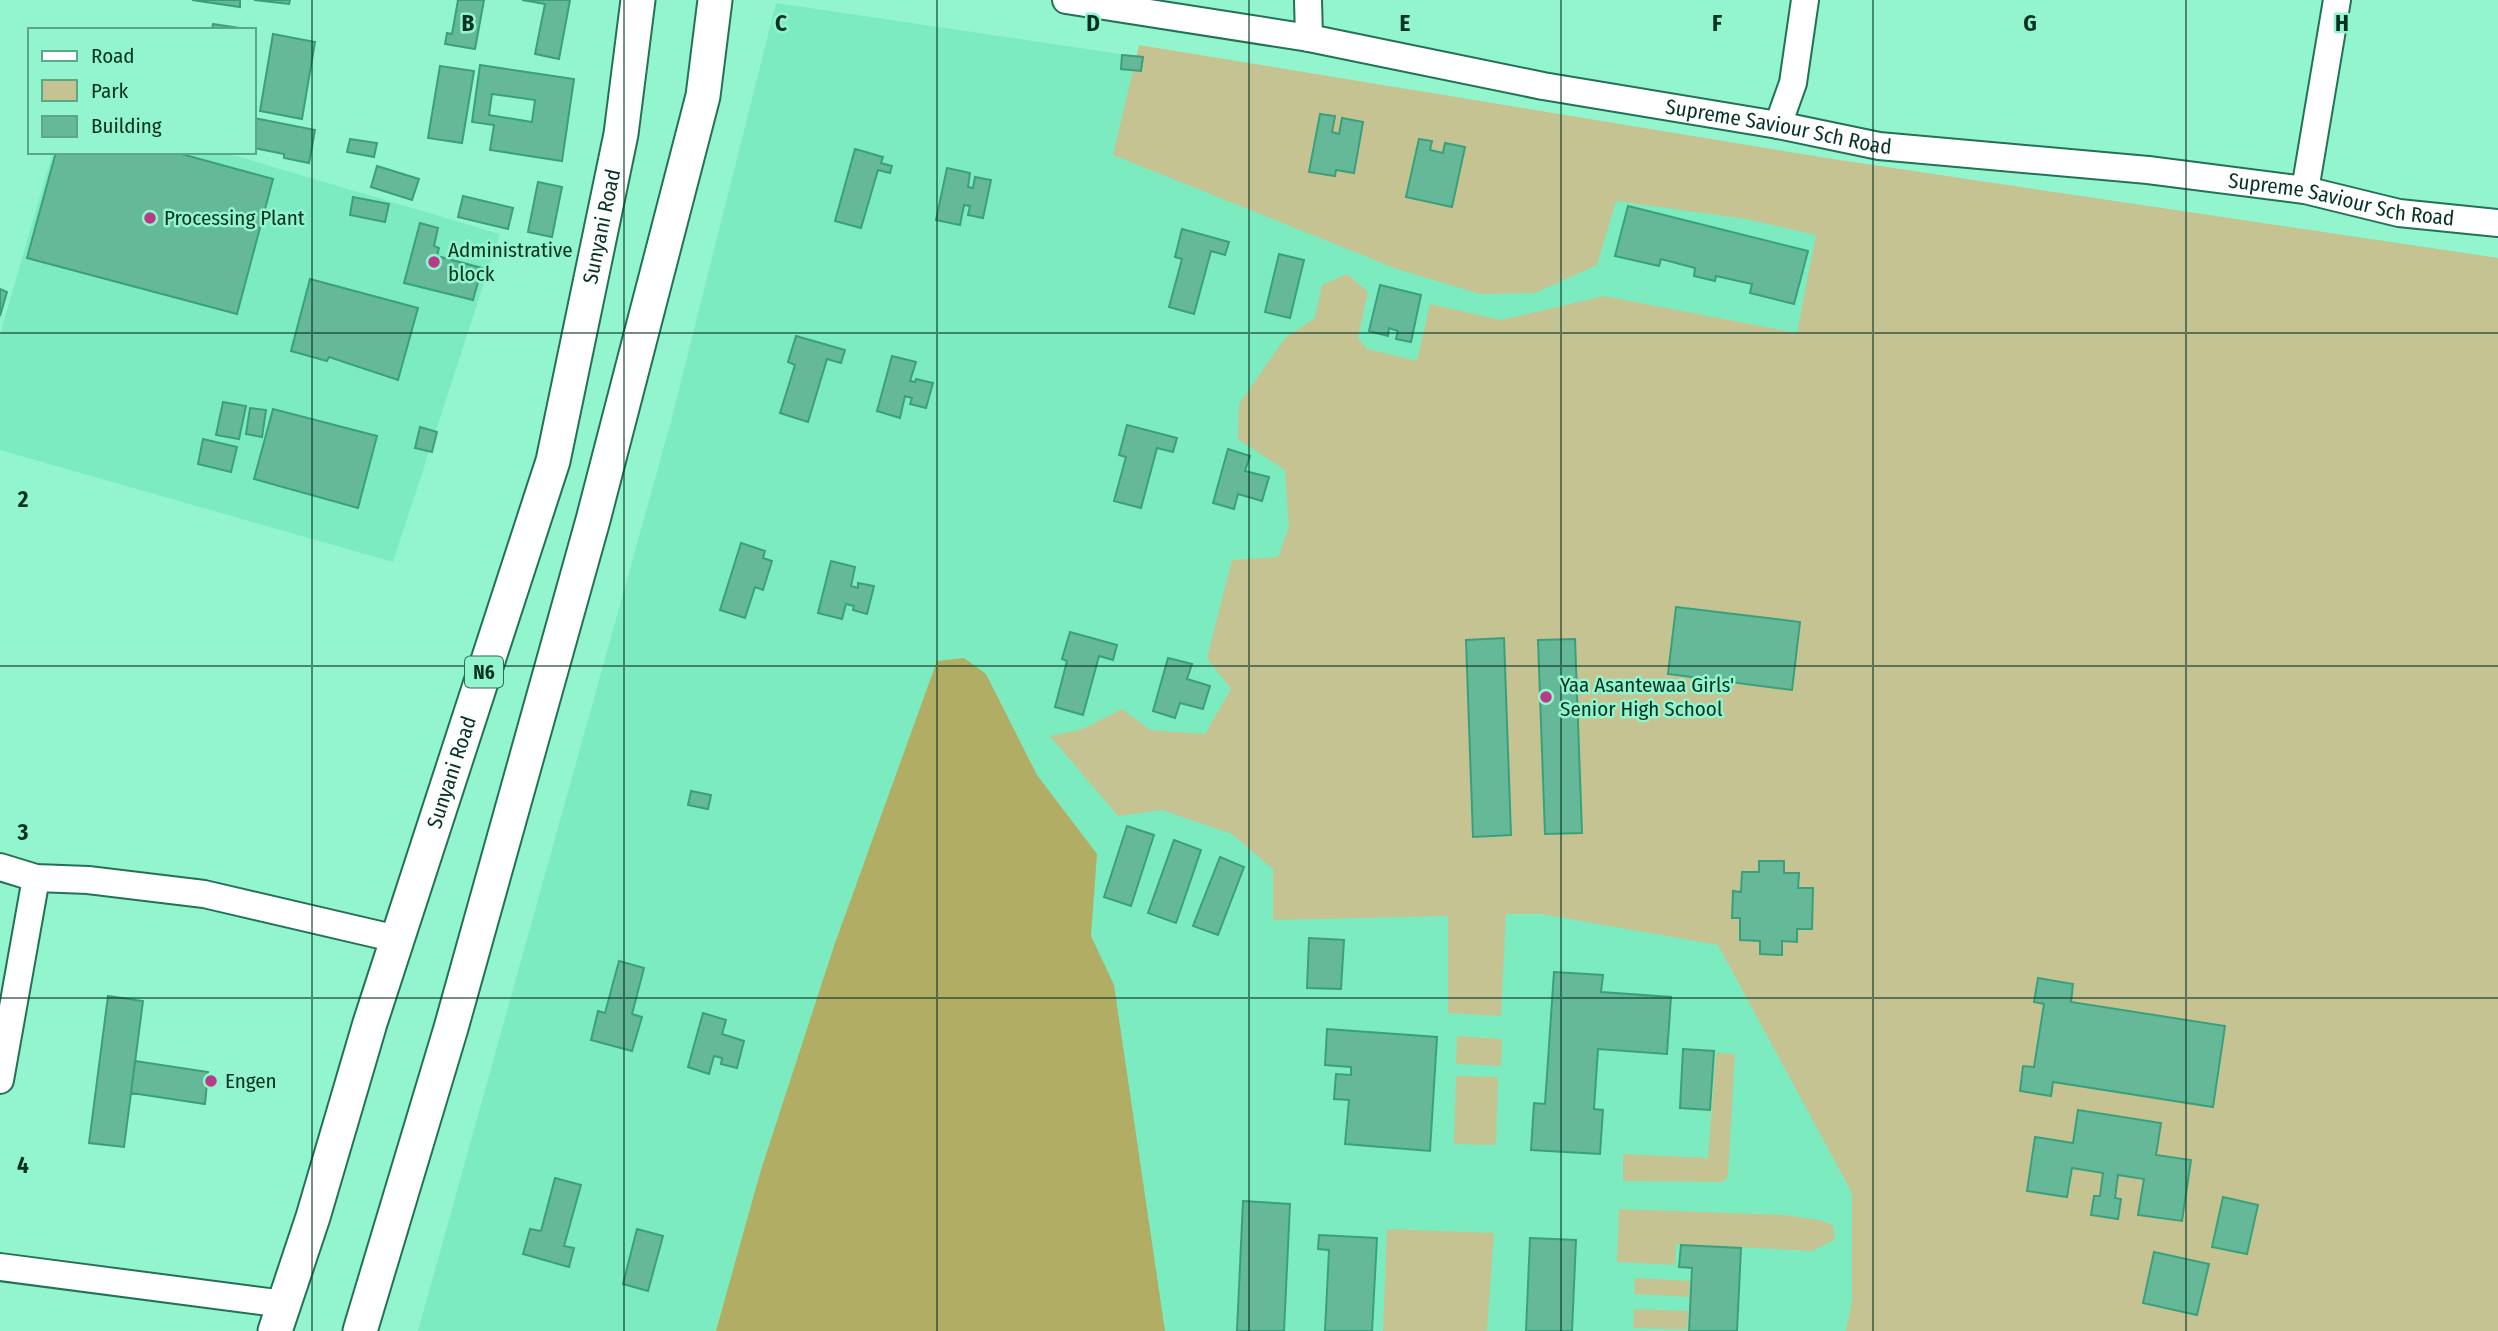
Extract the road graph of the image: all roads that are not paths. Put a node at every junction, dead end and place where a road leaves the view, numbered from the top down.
1 (638, 0) edge
2 (715, 0) edge
3 (1066, 0) edge
4 (1308, 0) edge
5 (1805, 0) edge
6 (2337, 0) edge
7 (1309, 38) junction
8 (1778, 125) junction
9 (2305, 190) junction
10 (2498, 223) edge
11 (0, 867) edge
12 (36, 878) junction
13 (397, 940) junction
14 (0, 1080) edge
15 (0, 1267) edge
16 (280, 1317) edge
17 (360, 1331) edge

1 - 13 main road, Sunyani Road / N6
2 - 17 main road
3 - 7 street, Supreme Saviour Sch Road
4 - 7 street
5 - 8 street
6 - 9 street
7 - 8 street, Supreme Saviour Sch Road
8 - 9 street, Supreme Saviour Sch Road
9 - 10 street, Supreme Saviour Sch Road
11 - 12 street
12 - 13 street
12 - 14 street
13 - 16 main road, Sunyani Road / N6
15 - 16 street

